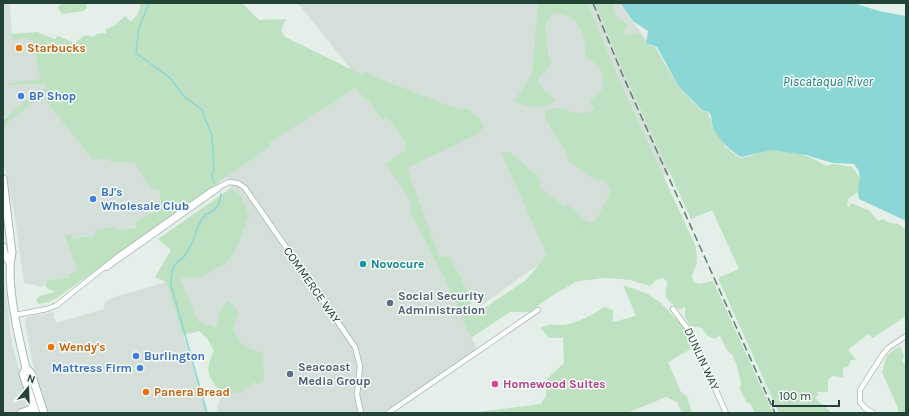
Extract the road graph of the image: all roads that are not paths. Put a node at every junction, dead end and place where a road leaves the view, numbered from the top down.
1 (3, 179) edge
2 (4, 192) edge
3 (3, 247) edge
4 (10, 263) junction
5 (674, 309) dead end
6 (538, 310) dead end
7 (15, 315) junction
8 (906, 336) edge
9 (26, 368) junction
10 (31, 411) edge
11 (392, 412) edge
12 (44, 413) edge
13 (361, 413) edge
14 (388, 413) edge
15 (726, 413) edge
16 (873, 413) edge

1 - 2 main road
2 - 4 main road
3 - 4 main road
4 - 7 main road
5 - 15 street, DUNLIN WAY
6 - 11 street
7 - 9 main road
7 - 13 street, COMMERCE WAY
8 - 16 street
9 - 10 main road
9 - 12 main road
11 - 14 street

